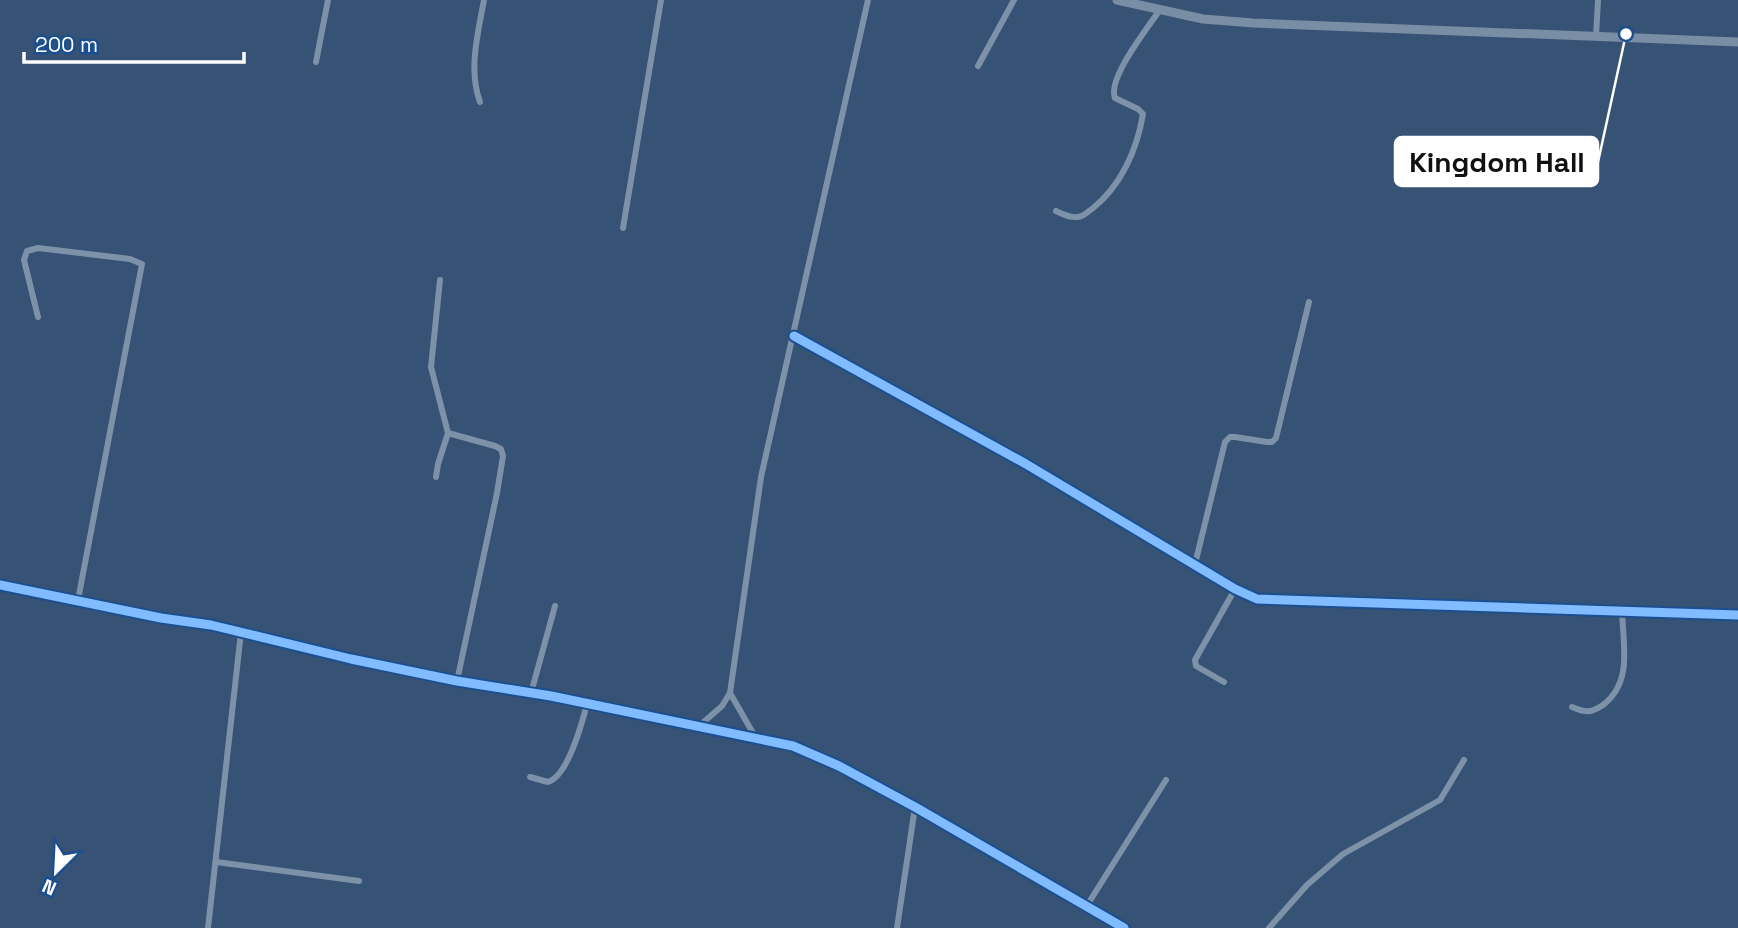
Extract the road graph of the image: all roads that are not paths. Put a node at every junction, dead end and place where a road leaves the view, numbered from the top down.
1 (328, 0) edge
2 (484, 0) edge
3 (661, 0) edge
4 (868, 0) edge
5 (1014, 0) edge
6 (1116, 0) edge
7 (1598, 0) edge
8 (1159, 10) junction
9 (1596, 37) junction
10 (1738, 42) edge
11 (316, 62) dead end
12 (978, 66) dead end
13 (480, 102) dead end
14 (1056, 211) dead end
15 (623, 228) dead end
16 (440, 281) dead end
17 (1309, 302) dead end
18 (38, 317) dead end
19 (794, 336) junction
20 (448, 433) junction
21 (436, 477) dead end
22 (1195, 564) junction
23 (0, 584) edge
24 (1235, 589) junction
25 (78, 600) junction
26 (555, 606) dead end
27 (1622, 611) junction
28 (1738, 615) edge
29 (241, 632) junction
30 (457, 681) junction
31 (1224, 682) dead end
32 (531, 693) junction
33 (730, 693) junction
34 (587, 704) junction
35 (1572, 707) dead end
36 (699, 726) junction
37 (757, 740) junction
38 (1464, 760) dead end
39 (530, 777) dead end
40 (1166, 780) dead end
41 (915, 807) junction
42 (216, 862) junction
43 (359, 881) dead end
44 (1086, 907) junction
45 (208, 928) edge
46 (897, 928) edge
47 (1124, 928) edge
48 (1269, 928) edge

1 - 11 street
2 - 13 street
3 - 15 street
4 - 19 street
5 - 12 street
6 - 8 main road
7 - 9 street
8 - 9 main road
8 - 14 street
9 - 10 main road
16 - 20 street
17 - 22 street
18 - 25 street
19 - 22 street
19 - 33 street
20 - 21 street
20 - 30 street
22 - 24 street
23 - 25 street
24 - 27 street
24 - 31 street
25 - 29 street
26 - 32 street
27 - 28 street
27 - 35 street
29 - 30 street
29 - 42 street
30 - 32 street
32 - 34 street
33 - 36 street
33 - 37 street
34 - 36 street
34 - 39 street
36 - 37 street
37 - 41 street
38 - 48 street
40 - 44 street
41 - 44 street
41 - 46 street
42 - 43 street
42 - 45 street
44 - 47 street

